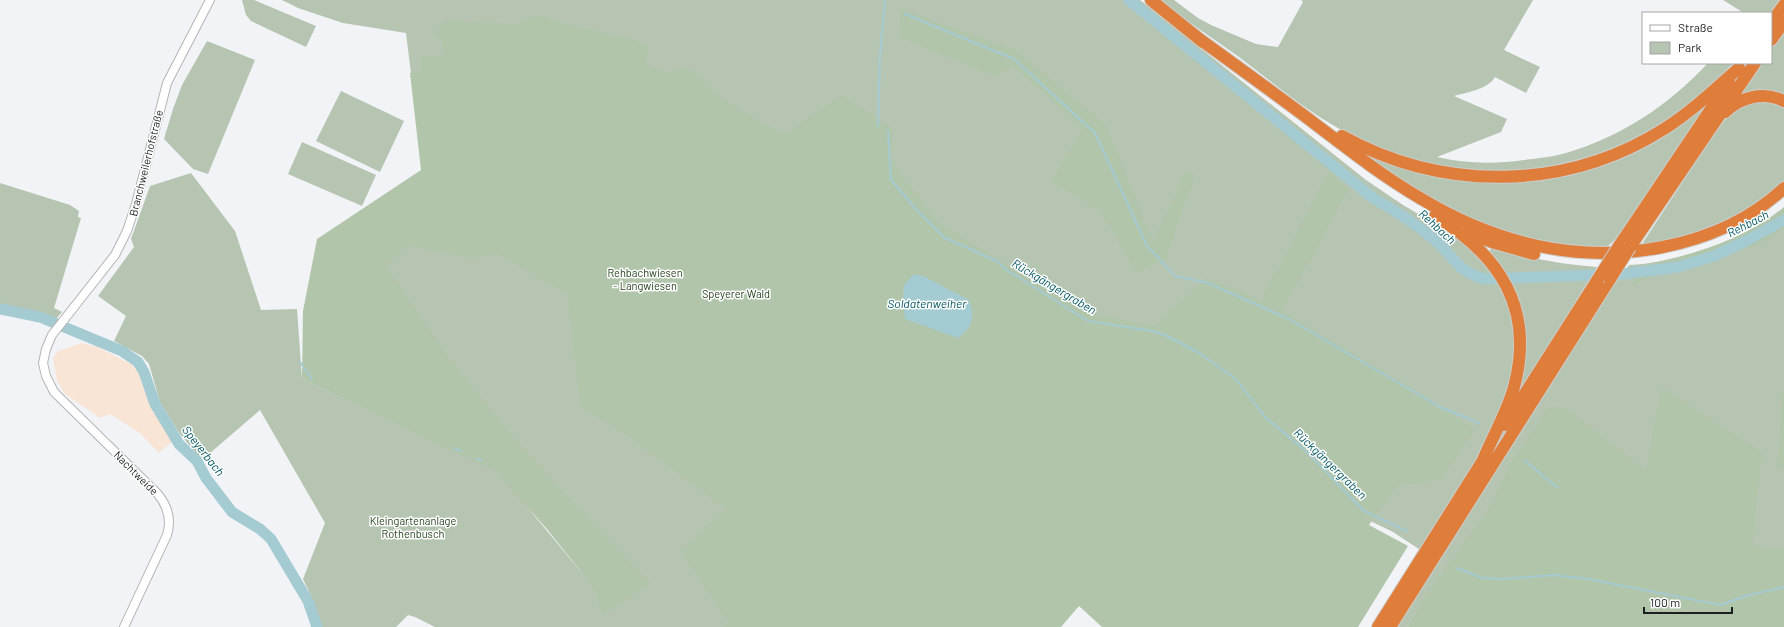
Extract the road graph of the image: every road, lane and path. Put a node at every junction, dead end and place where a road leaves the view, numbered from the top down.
1 (210, 0) edge
2 (1150, 0) edge
3 (1784, 5) edge
4 (1772, 22) edge
5 (1784, 22) edge
6 (1198, 38) junction
7 (1772, 39) edge
8 (1754, 64) edge
9 (1741, 66) edge
10 (1784, 101) edge
11 (1306, 116) junction
12 (1710, 127) junction
13 (1784, 188) edge
14 (1784, 198) edge
15 (1448, 224) junction
16 (1625, 247) junction
17 (1604, 279) junction
18 (43, 358) joint
19 (1483, 460) junction
20 (1472, 486) junction
21 (1462, 502) junction
22 (124, 627) edge
23 (1378, 627) edge
24 (1390, 627) edge

1 - 18 street, Branchweilerhofstraße
2 - 6 highway
3 - 4 highway
5 - 7 highway
6 - 11 highway
6 - 15 highway
8 - 12 highway
9 - 11 highway
9 - 16 highway
10 - 12 highway
11 - 13 highway
12 - 16 highway
14 - 15 highway
15 - 19 highway
16 - 17 highway, bridge
17 - 19 highway
17 - 20 highway
18 - 22 street, Nachtweide
19 - 20 highway
20 - 21 highway
21 - 23 highway
21 - 24 highway

